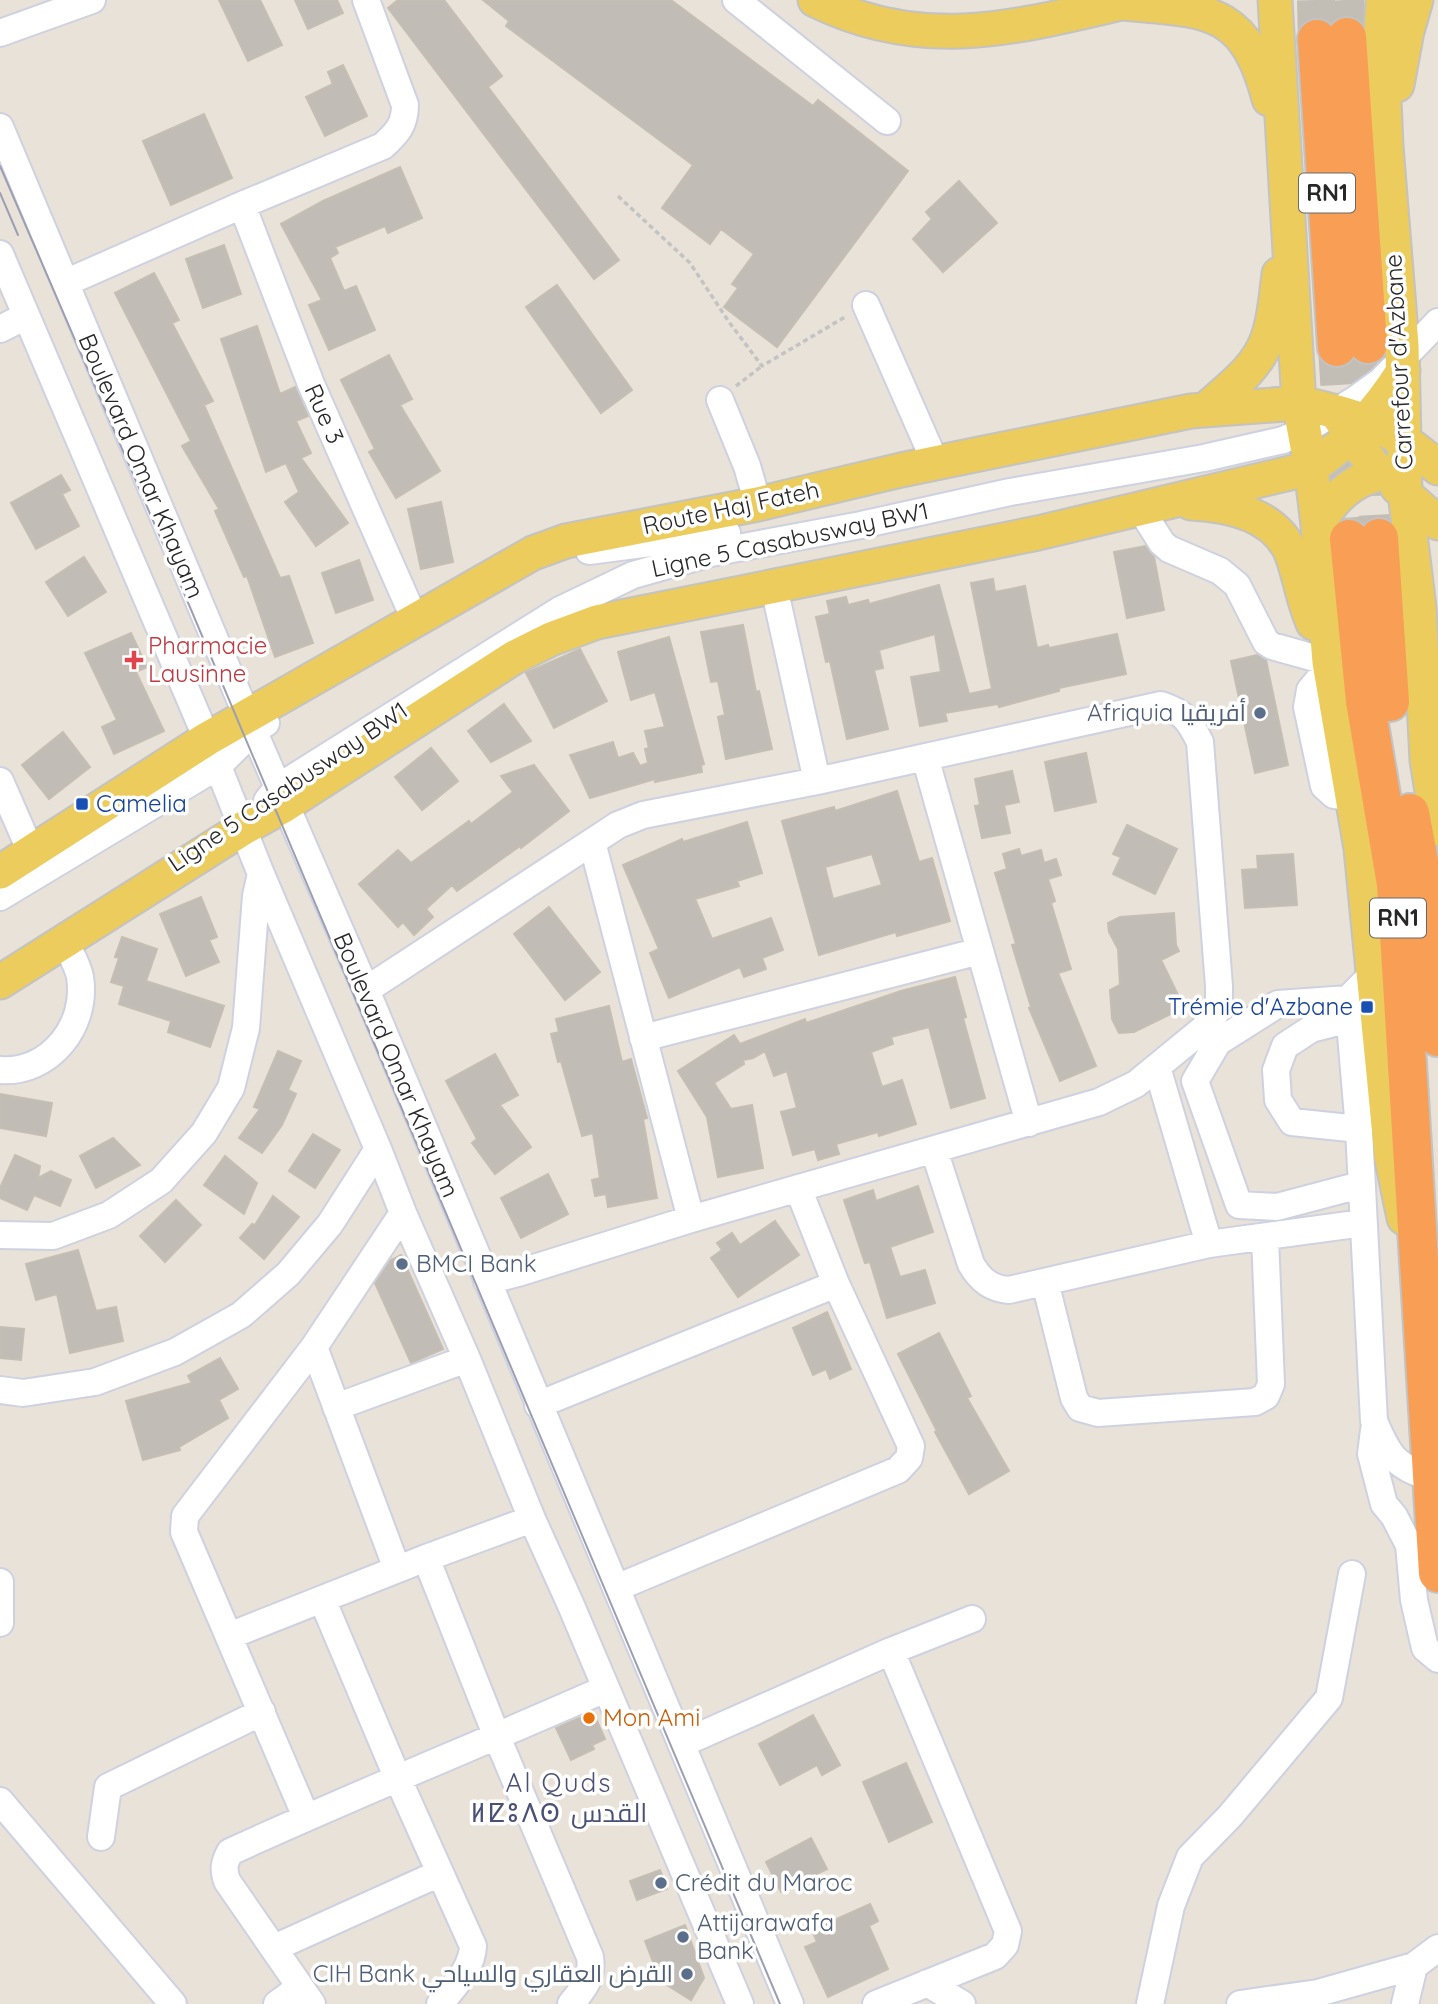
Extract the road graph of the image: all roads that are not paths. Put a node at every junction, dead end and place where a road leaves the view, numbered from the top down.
1 (25, 0) edge
2 (92, 0) edge
3 (366, 0) edge
4 (736, 0) edge
5 (815, 0) edge
6 (1275, 0) edge
7 (1291, 0) edge
8 (1300, 0) edge
9 (1366, 0) edge
10 (1416, 0) edge
11 (1128, 1) edge
12 (1357, 27) edge
13 (7, 29) edge
14 (1277, 34) junction
15 (887, 121) dead end
16 (0, 127) edge
17 (1386, 146) junction
18 (1285, 162) junction
19 (242, 205) junction
20 (1289, 209) junction
21 (0, 254) edge
22 (65, 283) junction
23 (1438, 303) edge
24 (866, 305) road end
25 (26, 316) junction
26 (1438, 322) edge
27 (0, 329) edge
28 (1386, 359) junction
29 (720, 400) road end
30 (1205, 410) junction
31 (1326, 415) junction
32 (1438, 446) edge
33 (936, 464) junction
34 (1311, 468) junction
35 (1438, 468) edge
36 (1398, 470) junction
37 (1438, 482) edge
38 (758, 504) junction
39 (1155, 506) junction
40 (1438, 523) edge
41 (1349, 534) junction
42 (774, 587) junction
43 (415, 620) junction
44 (1438, 637) edge
45 (1329, 662) junction
46 (1424, 680) junction
47 (250, 724) junction
48 (213, 753) junction
49 (925, 757) junction
50 (1433, 762) edge
51 (0, 781) edge
52 (817, 781) junction
53 (281, 797) junction
54 (241, 825) junction
55 (1438, 829) edge
56 (592, 842) junction
57 (31, 852) junction
58 (0, 872) edge
59 (261, 874) junction
60 (0, 897) edge
61 (65, 942) junction
62 (980, 951) junction
63 (0, 973) edge
64 (1373, 974) junction
65 (0, 982) edge
66 (366, 990) junction
67 (1349, 1009) junction
68 (1438, 1037) edge
69 (643, 1038) junction
70 (1157, 1067) junction
71 (0, 1070) edge
72 (1029, 1123) junction
73 (1359, 1129) junction
74 (378, 1149) junction
75 (934, 1150) junction
76 (1360, 1185) junction
77 (799, 1188) junction
78 (402, 1213) junction
79 (691, 1219) junction
80 (1363, 1223) junction
81 (0, 1236) edge
82 (1265, 1237) junction
83 (1209, 1244) junction
84 (487, 1281) junction
85 (1045, 1282) junction
86 (836, 1284) junction
87 (1420, 1299) junction
88 (314, 1347) junction
89 (467, 1359) junction
90 (0, 1390) edge
91 (538, 1405) junction
92 (336, 1406) junction
93 (1374, 1422) junction
94 (1432, 1478) junction
95 (532, 1519) junction
96 (426, 1558) junction
97 (397, 1569) junction
98 (1438, 1573) edge
99 (1352, 1574) dead end
100 (0, 1582) edge
101 (616, 1588) junction
102 (322, 1599) junction
103 (972, 1619) dead end
104 (0, 1623) edge
105 (229, 1636) junction
106 (891, 1651) junction
107 (1438, 1659) edge
108 (605, 1689) junction
109 (262, 1712) junction
110 (497, 1737) junction
111 (681, 1744) junction
112 (398, 1779) junction
113 (0, 1801) edge
114 (306, 1817) junction
115 (101, 1837) dead end
116 (440, 1872) junction
117 (274, 1948) junction
118 (1438, 1948) edge
119 (1414, 1966) junction
120 (927, 1983) junction
121 (306, 1995) edge
122 (729, 1998) edge
123 (173, 2004) edge
124 (276, 2004) edge
125 (440, 2004) edge
126 (571, 2004) edge
127 (790, 2004) edge
128 (876, 2004) edge
129 (962, 2004) edge
130 (1150, 2004) edge
131 (1240, 2004) edge
132 (1405, 2004) edge

1 - 13 street
2 - 13 street
3 - 19 street
4 - 15 street
5 - 11 main road
6 - 14 main road
7 - 14 main road
8 - 14 main road
9 - 12 main road
10 - 17 main road
11 - 18 main road
12 - 17 main road, Carrefour d'Azbane
12 - 28 highway, RN1
14 - 18 main road
16 - 22 street, Boulevard Omar Khayam
17 - 28 main road, Carrefour d'Azbane
18 - 20 main road
19 - 22 street
19 - 43 street, Rue 3
20 - 30 main road
20 - 31 main road
21 - 25 street, Boulevard Omar Khayam
22 - 47 street, Boulevard Omar Khayam
23 - 28 street, Ligne 5 Casabusway BW1
24 - 33 street
25 - 27 street
25 - 48 street, Boulevard Omar Khayam
26 - 28 street, Ligne 5 Casabusway BW1
28 - 31 street, Ligne 5 Casabusway BW1
28 - 31 main road
28 - 32 main road
28 - 36 main road, Carrefour d'Azbane
29 - 38 street
30 - 31 main road, Route Haj Fateh
30 - 33 main road, Route Haj Fateh
31 - 34 main road
31 - 34 main road
31 - 36 main road
31 - 47 street, Ligne 5 Casabusway BW1
31 - 53 street, Ligne 5 Casabusway BW1
33 - 38 main road, Route Haj Fateh
34 - 36 main road, Carrefour d'Azbane
34 - 39 main road
34 - 41 main road
35 - 36 main road
36 - 37 main road
36 - 40 main road
36 - 41 main road
36 - 46 main road
38 - 43 main road, Route Haj Fateh
39 - 42 main road
39 - 45 street
39 - 45 main road
41 - 45 main road
41 - 68 highway, RN1
41 - 87 highway, RN1
42 - 52 street
42 - 53 main road
43 - 47 main road, Route Haj Fateh
44 - 46 main road
45 - 64 main road
46 - 50 main road
47 - 48 main road, Route Haj Fateh
47 - 53 street, Boulevard Omar Khayam
48 - 54 street, Boulevard Omar Khayam
48 - 57 main road, Route Haj Fateh
48 - 60 street
49 - 52 street
49 - 62 street
49 - 70 street
50 - 55 main road
51 - 57 street
52 - 56 street
53 - 54 main road
53 - 66 street, Boulevard Omar Khayam
54 - 59 street, Boulevard Omar Khayam
54 - 61 main road
54 - 63 street, Ligne 5 Casabusway BW1
56 - 66 street
56 - 69 street
57 - 58 main road, Route Haj Fateh
59 - 74 street, Boulevard Omar Khayam
59 - 81 street
61 - 65 main road
61 - 71 street
62 - 69 street
62 - 72 street
64 - 67 street
64 - 87 main road
66 - 84 street, Boulevard Omar Khayam
67 - 73 street
67 - 73 street
67 - 76 street
69 - 79 street
70 - 72 street
70 - 83 street
72 - 75 street
73 - 76 street
74 - 78 street, Boulevard Omar Khayam
74 - 90 street
75 - 77 street
75 - 85 street
76 - 80 street
77 - 79 street
77 - 86 street
78 - 88 street
78 - 89 street, Boulevard Omar Khayam
79 - 84 street
80 - 82 street
80 - 93 street
82 - 83 street
82 - 85 street
83 - 85 street
84 - 91 street, Boulevard Omar Khayam
86 - 91 street
86 - 101 street
87 - 94 highway, RN1
88 - 92 street
88 - 105 street
89 - 92 street
89 - 95 street, Boulevard Omar Khayam
91 - 101 street, Boulevard Omar Khayam
92 - 97 street
93 - 94 street
93 - 107 street
94 - 98 highway, RN1
95 - 96 street
95 - 108 street, Boulevard Omar Khayam
96 - 97 street
96 - 110 street
97 - 102 street
99 - 130 street
100 - 104 street
101 - 111 street, Boulevard Omar Khayam
102 - 105 street
102 - 112 street
103 - 106 street
105 - 109 street
106 - 111 street
106 - 120 street
108 - 110 street
108 - 122 street, Boulevard Omar Khayam
109 - 114 street
109 - 115 street
110 - 112 street
110 - 126 street
111 - 127 street, Boulevard Omar Khayam
112 - 114 street
112 - 116 street
113 - 123 street
114 - 117 street
116 - 117 street
116 - 125 street
117 - 121 street
118 - 119 street
119 - 131 street
119 - 132 street
120 - 128 street
120 - 129 street
121 - 124 street

